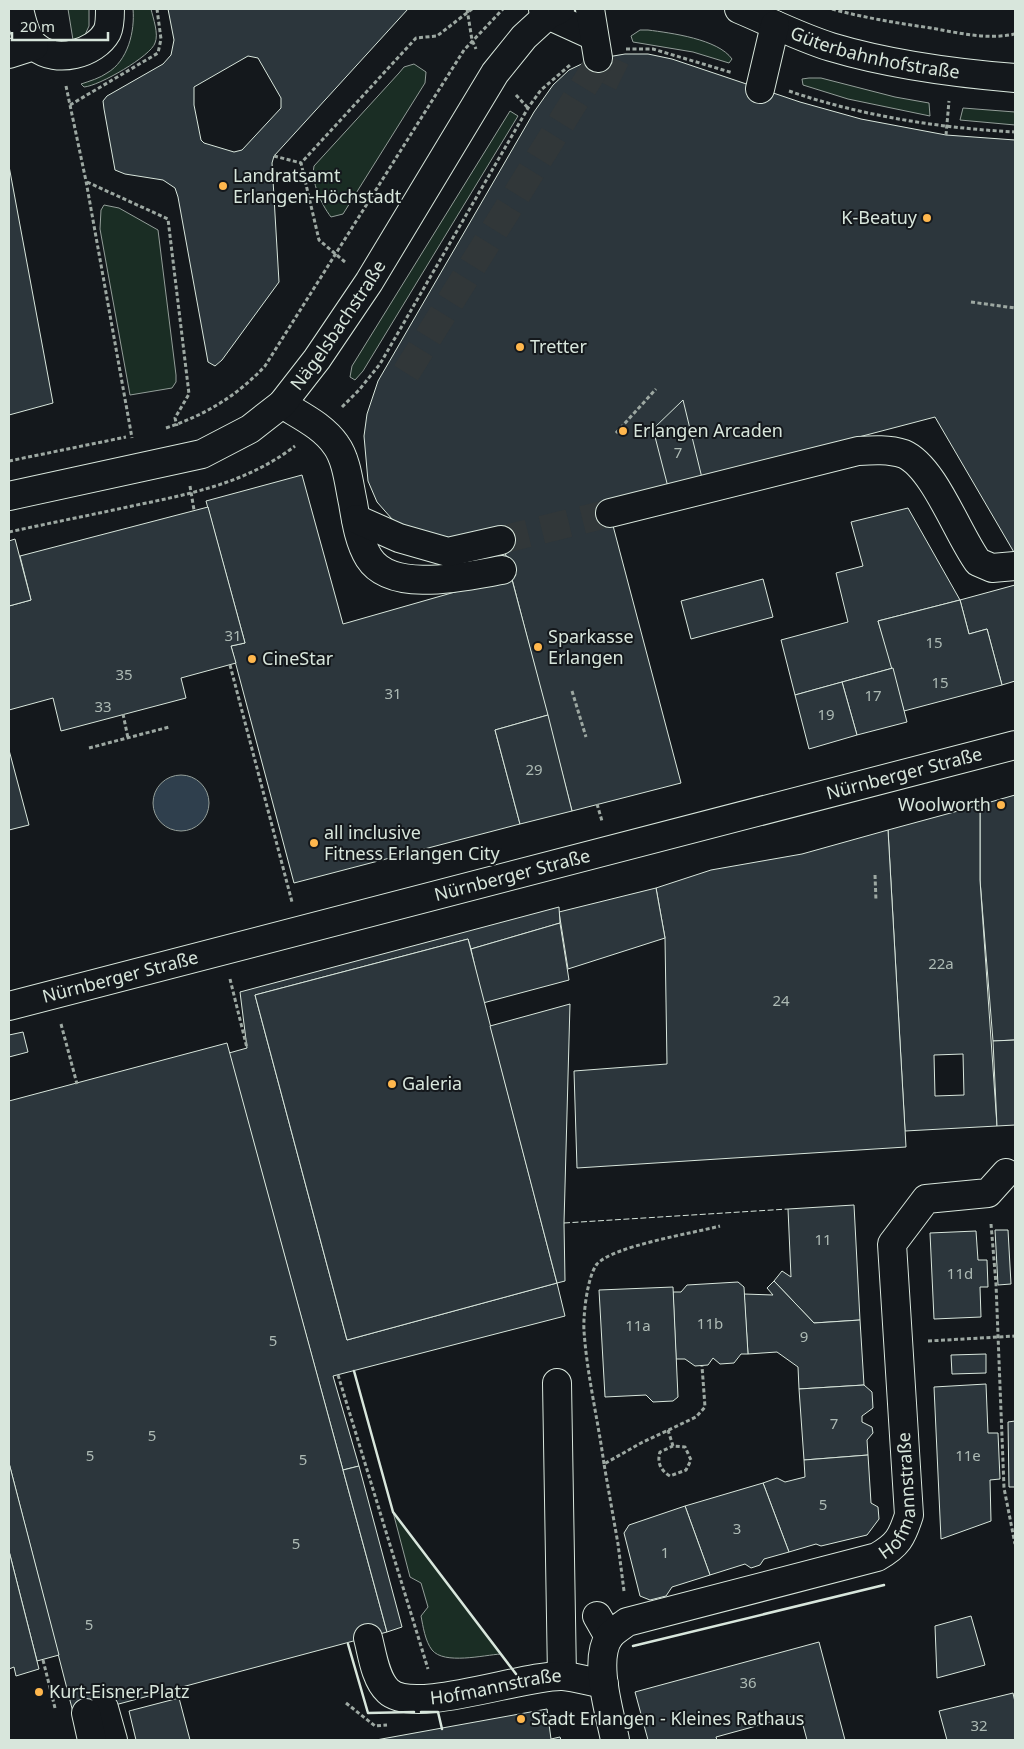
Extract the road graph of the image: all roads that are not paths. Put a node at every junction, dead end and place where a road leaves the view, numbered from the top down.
1 (19, 9) edge
2 (110, 9) edge
3 (590, 9) edge
4 (739, 9) edge
5 (550, 11) edge
6 (775, 25) junction
7 (21, 50) edge
8 (1015, 78) edge
9 (761, 85) road end
10 (282, 404) junction
11 (9, 496) edge
12 (610, 513) tunnel mouth
13 (356, 518) junction
14 (501, 540) tunnel mouth
15 (1015, 566) edge
16 (502, 570) tunnel mouth
17 (1015, 745) edge
18 (9, 1006) edge
19 (1006, 1173) dead end
20 (557, 1383) dead end
21 (368, 1638) dead end
22 (562, 1676) junction
23 (604, 1684) junction
24 (92, 1740) edge
25 (112, 1740) edge
26 (615, 1740) edge

1 - 7 street
2 - 7 street
3 - 5 street
4 - 6 street, Güterbahnhofstraße
5 - 10 street, Nägelsbachstraße
6 - 8 street, Güterbahnhofstraße
6 - 9 street
10 - 11 street, Nägelsbachstraße
10 - 13 street
12 - 15 street
13 - 14 street
13 - 16 street
17 - 18 street, Nürnberger Straße
19 - 23 street, Hofmannstraße
20 - 22 street
21 - 22 street, Hofmannstraße
22 - 23 street, Hofmannstraße
23 - 26 street
24 - 25 street

